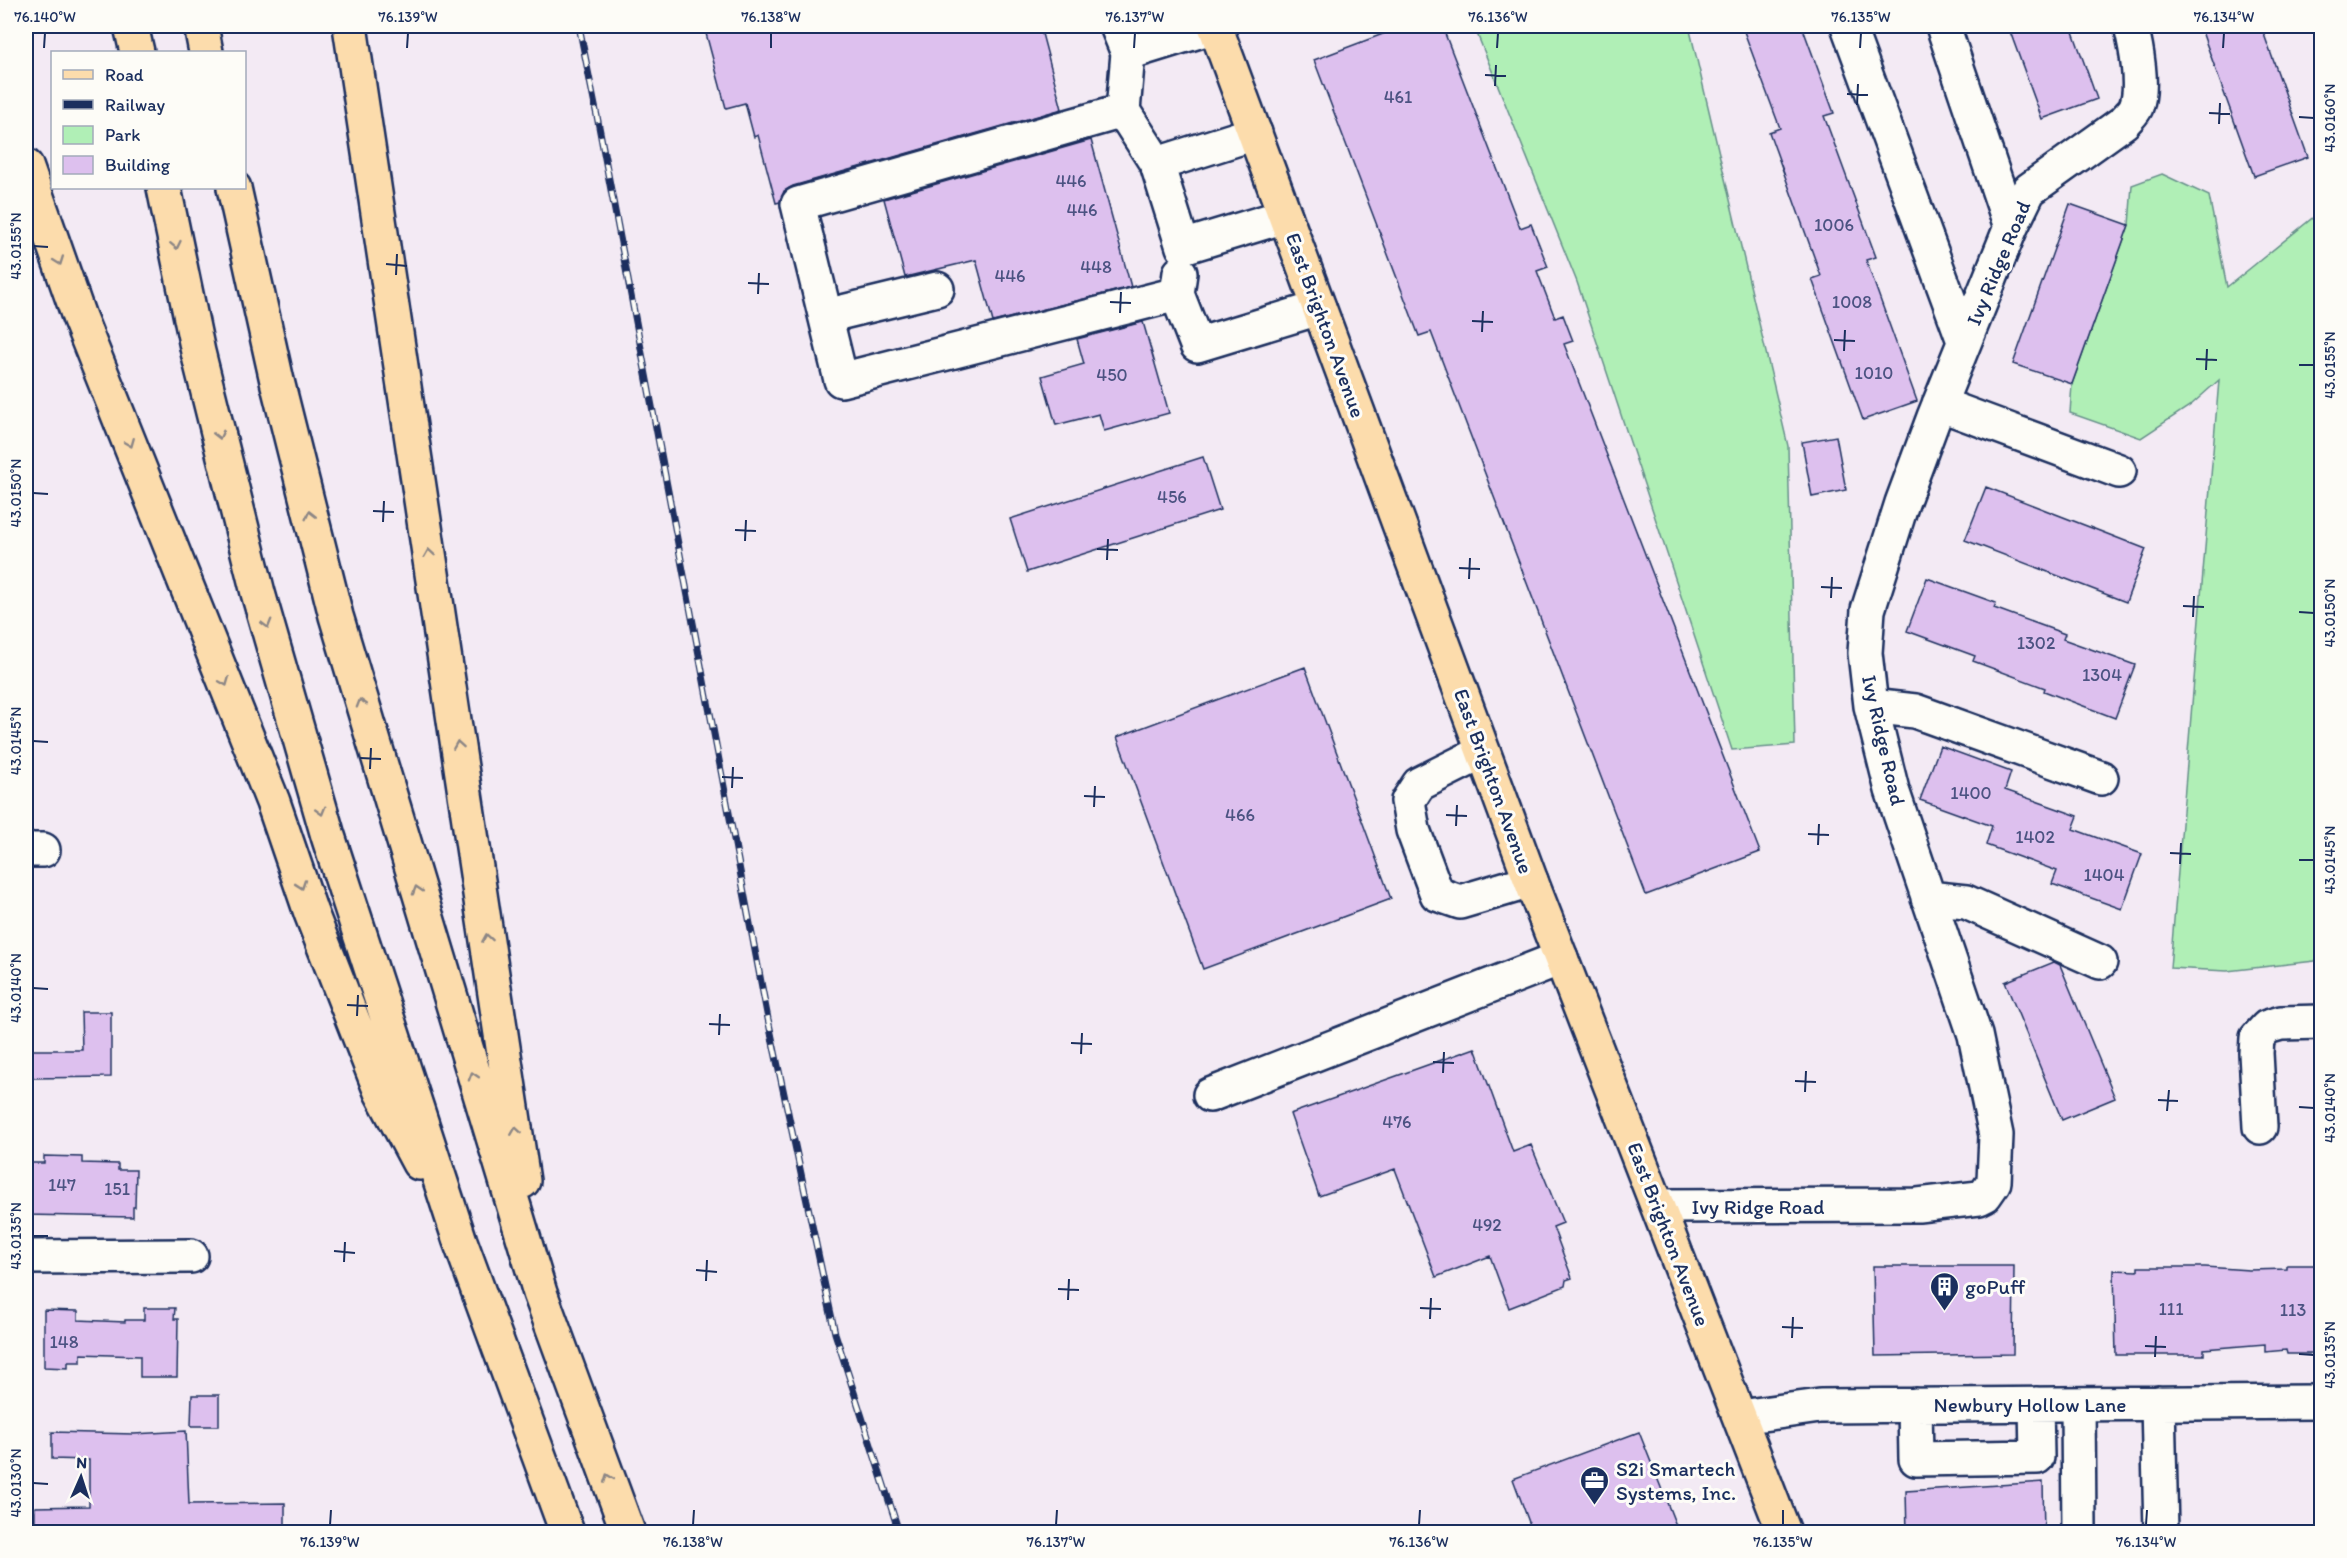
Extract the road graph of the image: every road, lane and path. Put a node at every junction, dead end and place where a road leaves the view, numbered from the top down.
1 (131, 26) edge
2 (201, 26) edge
3 (350, 26) edge
4 (1215, 26) edge
5 (1848, 26) edge
6 (1943, 26) edge
7 (2131, 26) edge
8 (1123, 39) edge
9 (137, 51) edge
10 (206, 51) edge
11 (1123, 111) junction
12 (1255, 133) junction
13 (1157, 164) junction
14 (26, 166) edge
15 (164, 189) edge
16 (234, 189) edge
17 (1285, 216) junction
18 (2011, 227) junction
19 (1183, 247) junction
20 (937, 289) dead end
21 (1177, 294) junction
22 (1319, 308) junction
23 (825, 316) junction
24 (1965, 341) junction
25 (1939, 404) junction
26 (2119, 471) dead end
27 (1871, 706) junction
28 (1483, 752) junction
29 (2101, 778) dead end
30 (1531, 881) junction
31 (1928, 898) junction
32 (1561, 958) junction
33 (2100, 962) dead end
34 (2322, 1022) edge
35 (1210, 1095) dead end
36 (2260, 1127) dead end
37 (1658, 1206) junction
38 (460, 1241) junction
39 (191, 1256) dead end
40 (26, 1257) edge
41 (540, 1293) junction
42 (2322, 1402) edge
43 (2158, 1403) junction
44 (2036, 1404) junction
45 (2078, 1404) junction
46 (1915, 1405) junction
47 (1740, 1417) junction
48 (567, 1533) edge
49 (628, 1533) edge
50 (1784, 1533) edge
51 (2079, 1533) edge
52 (2161, 1533) edge

1 - 9 main road
2 - 10 main road
41 -> 3 main road
4 - 8 street
4 - 12 main road, East Brighton Avenue
5 - 24 street
6 - 18 street
7 - 18 street, Ivy Ridge Road
8 - 11 street
11 - 13 street
11 - 23 street
12 - 13 street
12 - 17 main road, East Brighton Avenue
13 - 19 street
14 -> 38 main road
15 -> 38 main road
41 -> 16 main road
17 - 19 street
17 - 22 main road, East Brighton Avenue
18 - 24 street, Ivy Ridge Road
19 - 21 street
20 - 23 street
21 - 22 street
21 - 23 street
22 - 28 main road, East Brighton Avenue
24 - 25 street, Ivy Ridge Road
25 - 26 street
25 - 27 street, Ivy Ridge Road
27 - 29 street
27 - 31 street, Ivy Ridge Road
28 - 30 main road, East Brighton Avenue
28 - 30 street
30 - 32 main road, East Brighton Avenue
31 - 33 street
31 - 37 street, Ivy Ridge Road
32 - 35 street
32 - 37 main road, East Brighton Avenue
34 - 36 street
37 - 47 main road, East Brighton Avenue
38 - 48 main road
39 - 40 street
49 -> 41 main road
42 - 43 street, Newbury Hollow Lane
43 - 45 street, Newbury Hollow Lane
43 - 52 street
44 - 45 street, Newbury Hollow Lane
44 - 46 street, Newbury Hollow Lane
44 - 46 street
45 - 51 street
46 - 47 street, Newbury Hollow Lane
47 - 50 main road, East Brighton Avenue

